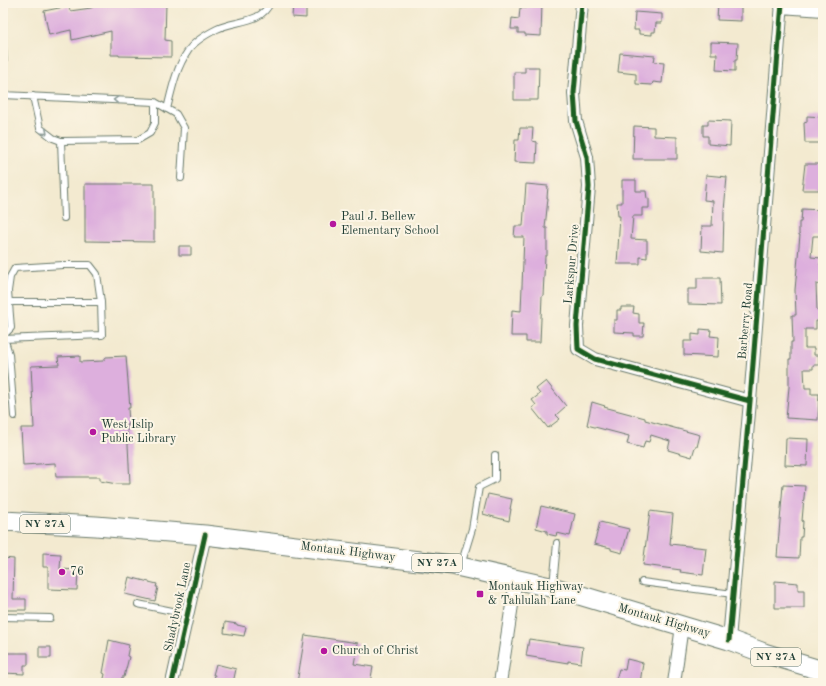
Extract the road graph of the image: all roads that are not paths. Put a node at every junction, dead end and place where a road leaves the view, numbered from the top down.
1 (270, 3) edge
2 (582, 3) edge
3 (782, 5) edge
4 (823, 10) edge
5 (3, 47) edge
6 (4, 95) edge
7 (33, 96) junction
8 (155, 102) junction
9 (166, 109) junction
10 (61, 140) junction
11 (181, 178) dead end
12 (64, 218) dead end
13 (9, 302) junction
14 (101, 302) junction
15 (3, 337) edge
16 (3, 342) edge
17 (750, 401) junction
18 (14, 416) dead end
19 (495, 455) dead end
20 (3, 521) edge
21 (204, 535) junction
22 (557, 543) dead end
23 (460, 567) junction
24 (516, 579) junction
25 (642, 582) dead end
26 (552, 588) junction
27 (733, 594) junction
28 (138, 604) dead end
29 (187, 614) junction
30 (3, 617) edge
31 (50, 618) dead end
32 (682, 626) junction
33 (729, 640) junction
34 (823, 671) edge
35 (172, 683) edge
36 (500, 683) edge
37 (674, 683) edge

1 - 9 lane
2 - 17 street, Larkspur Drive
3 - 4 street
3 - 17 street, Barberry Road
5 - 6 lane
6 - 7 lane
8 -> 7 lane
7 -> 10 lane
8 - 9 lane
8 - 10 lane
9 - 11 lane
10 - 12 lane
13 - 14 lane
13 - 14 lane
13 - 15 lane
14 - 15 lane
16 - 18 lane
17 - 27 street, Barberry Road
19 - 23 lane
20 - 21 main road, Montauk Highway / NY 27A
21 - 23 main road, Montauk Highway / NY 27A
21 - 29 street, Shadybrook Lane
22 - 26 lane
23 - 24 main road, Montauk Highway / NY 27A
24 - 26 main road, Montauk Highway / NY 27A
24 - 36 street
25 - 27 lane
26 - 32 main road, Montauk Highway / NY 27A
27 - 33 street, Barberry Road
28 - 29 lane
29 - 35 street, Shadybrook Lane
30 - 31 lane
32 - 33 main road, Montauk Highway / NY 27A
32 - 37 street
33 - 34 main road, Montauk Highway / NY 27A

